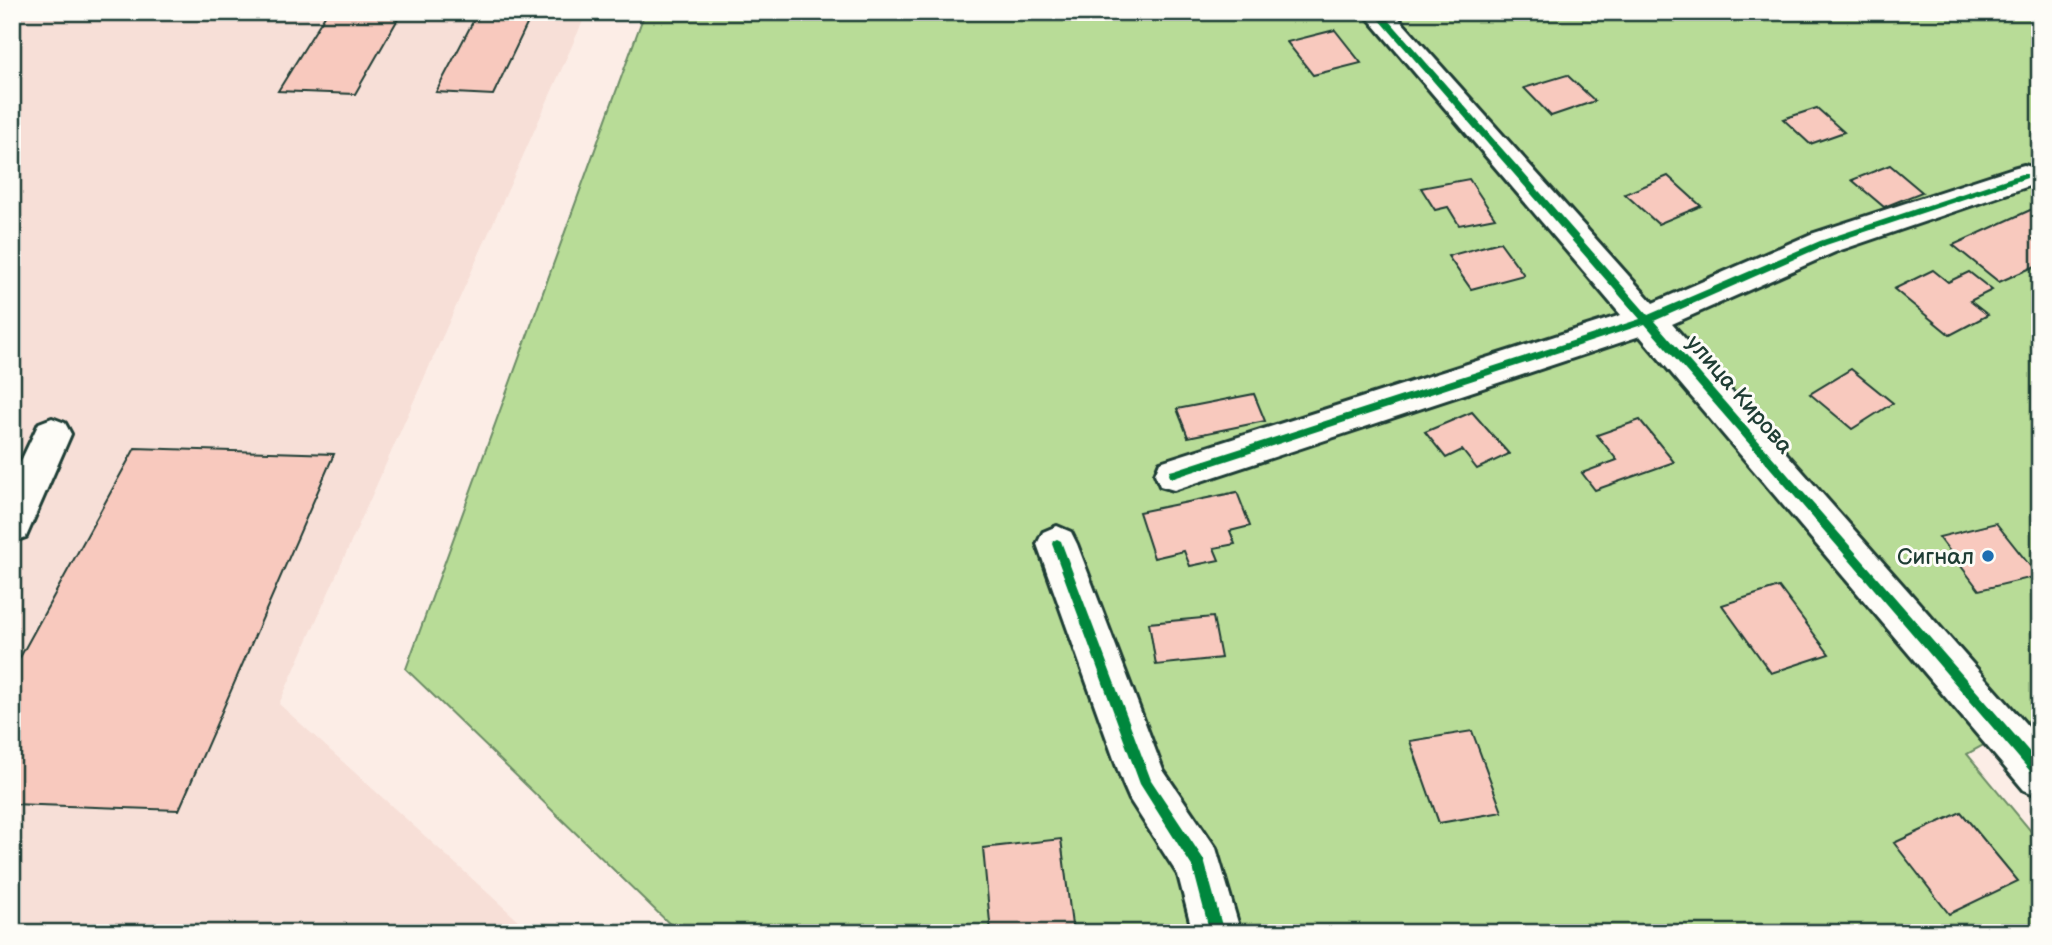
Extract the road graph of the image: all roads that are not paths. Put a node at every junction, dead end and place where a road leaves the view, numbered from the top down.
1 (1377, 12) edge
2 (2024, 176) dead end
3 (1647, 320) junction
4 (52, 434) dead end
5 (1174, 474) dead end
6 (12, 526) edge
7 (1057, 544) dead end
8 (2040, 774) edge
9 (1217, 933) edge

1 - 3 street, улица Кирова
2 - 3 street
3 - 5 street
3 - 8 street, улица Кирова
4 - 6 street
7 - 9 street

